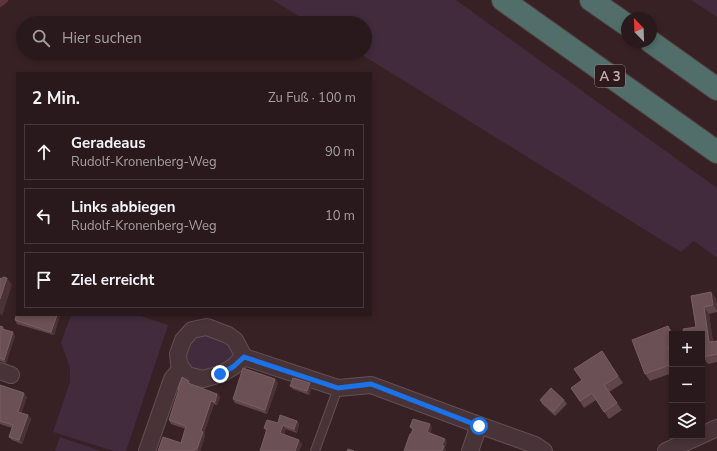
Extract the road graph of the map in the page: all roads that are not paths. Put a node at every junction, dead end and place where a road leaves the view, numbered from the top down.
1 (503, 0) edge
2 (591, 0) edge
3 (621, 21) edge
4 (657, 47) edge
5 (717, 89) edge
6 (717, 152) edge
7 (244, 357) junction
8 (181, 368) junction
9 (338, 388) junction
10 (479, 426) junction
11 (717, 428) edge
12 (705, 434) edge
13 (694, 439) edge
14 (147, 451) edge
15 (316, 451) edge
16 (470, 451) edge
17 (544, 451) edge
18 (666, 451) edge

1 - 6 highway, A 3
2 - 3 highway
4 - 5 highway
7 - 8 street
7 - 8 street
7 - 9 street
8 - 14 street
9 - 10 street
9 - 15 lane
10 - 16 street
10 - 17 street
11 - 12 street
13 - 18 street

